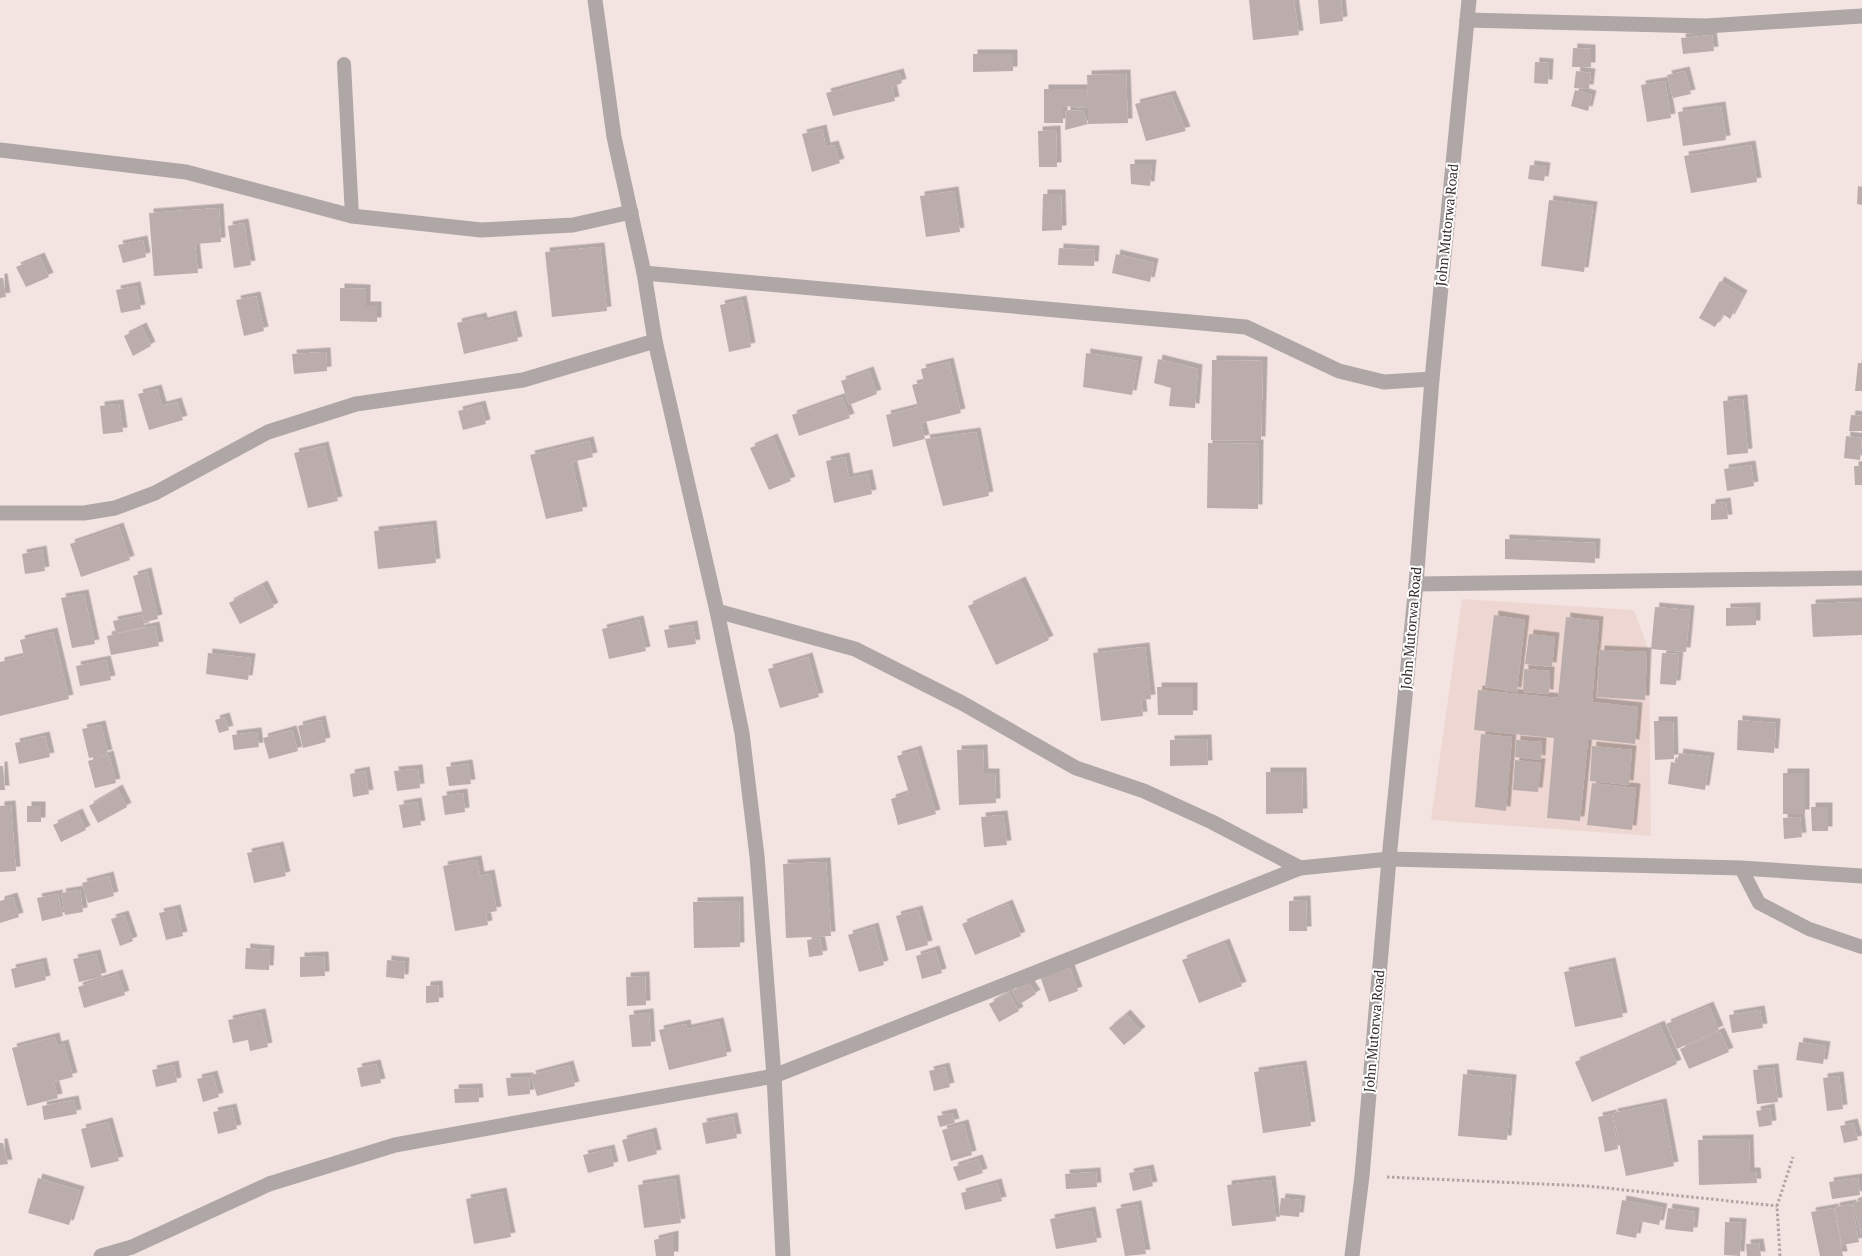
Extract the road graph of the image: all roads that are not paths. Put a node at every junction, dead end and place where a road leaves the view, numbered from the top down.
1 (595, 0) edge
2 (1469, 0) edge
3 (1862, 16) edge
4 (1467, 20) junction
5 (344, 64) dead end
6 (0, 150) edge
7 (630, 212) junction
8 (352, 216) junction
9 (644, 273) junction
10 (655, 341) junction
11 (1432, 379) junction
12 (0, 513) edge
13 (1862, 578) edge
14 (1416, 584) junction
15 (717, 611) junction
16 (1389, 859) junction
17 (1300, 868) junction
18 (1741, 868) junction
19 (1862, 876) edge
20 (1862, 947) edge
21 (774, 1076) junction
22 (101, 1256) edge
23 (783, 1256) edge
24 (1352, 1256) edge

1 - 7 street
2 - 4 street, John Mutorwa Road
3 - 4 street
4 - 11 street, John Mutorwa Road
5 - 8 lane
6 - 8 street
7 - 8 street
7 - 9 street
9 - 10 street
9 - 11 street
10 - 12 street
10 - 15 street
11 - 14 street, John Mutorwa Road
13 - 14 street
14 - 16 street, John Mutorwa Road
15 - 17 street
15 - 21 street
16 - 17 street
16 - 18 street
16 - 24 street, John Mutorwa Road
17 - 21 street
18 - 19 street
18 - 20 lane
21 - 22 street
21 - 23 street

